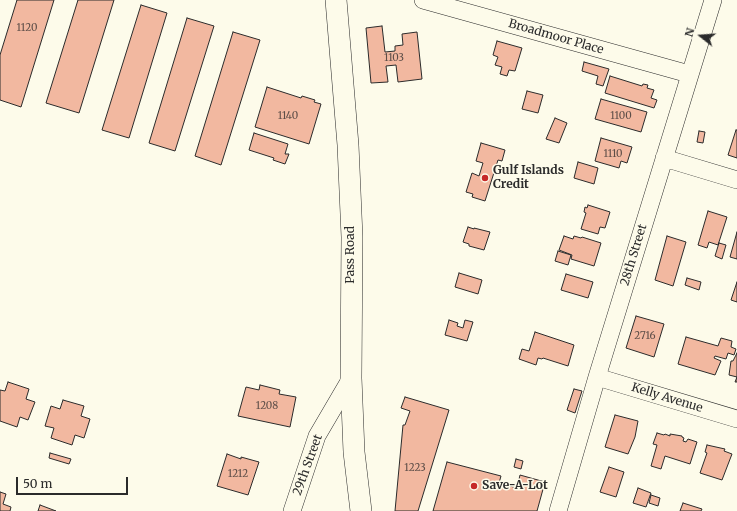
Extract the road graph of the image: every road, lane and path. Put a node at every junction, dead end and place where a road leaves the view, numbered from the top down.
1 (336, 0) edge
2 (423, 0) edge
3 (712, 0) edge
4 (689, 74) junction
5 (664, 158) junction
6 (737, 180) edge
7 (597, 377) junction
8 (351, 378) junction
9 (737, 419) edge
10 (292, 511) edge
11 (361, 511) edge
12 (558, 511) edge

1 - 8 main road, Pass Road
2 - 4 street, Broadmoor Place
3 - 4 street, 28th Street
4 - 5 street, 28th Street
5 - 6 street
5 - 7 street, 28th Street
7 - 9 street, Kelly Avenue
7 - 12 street, 28th Street
8 - 10 street, 29th Street
8 - 11 main road, Pass Road

